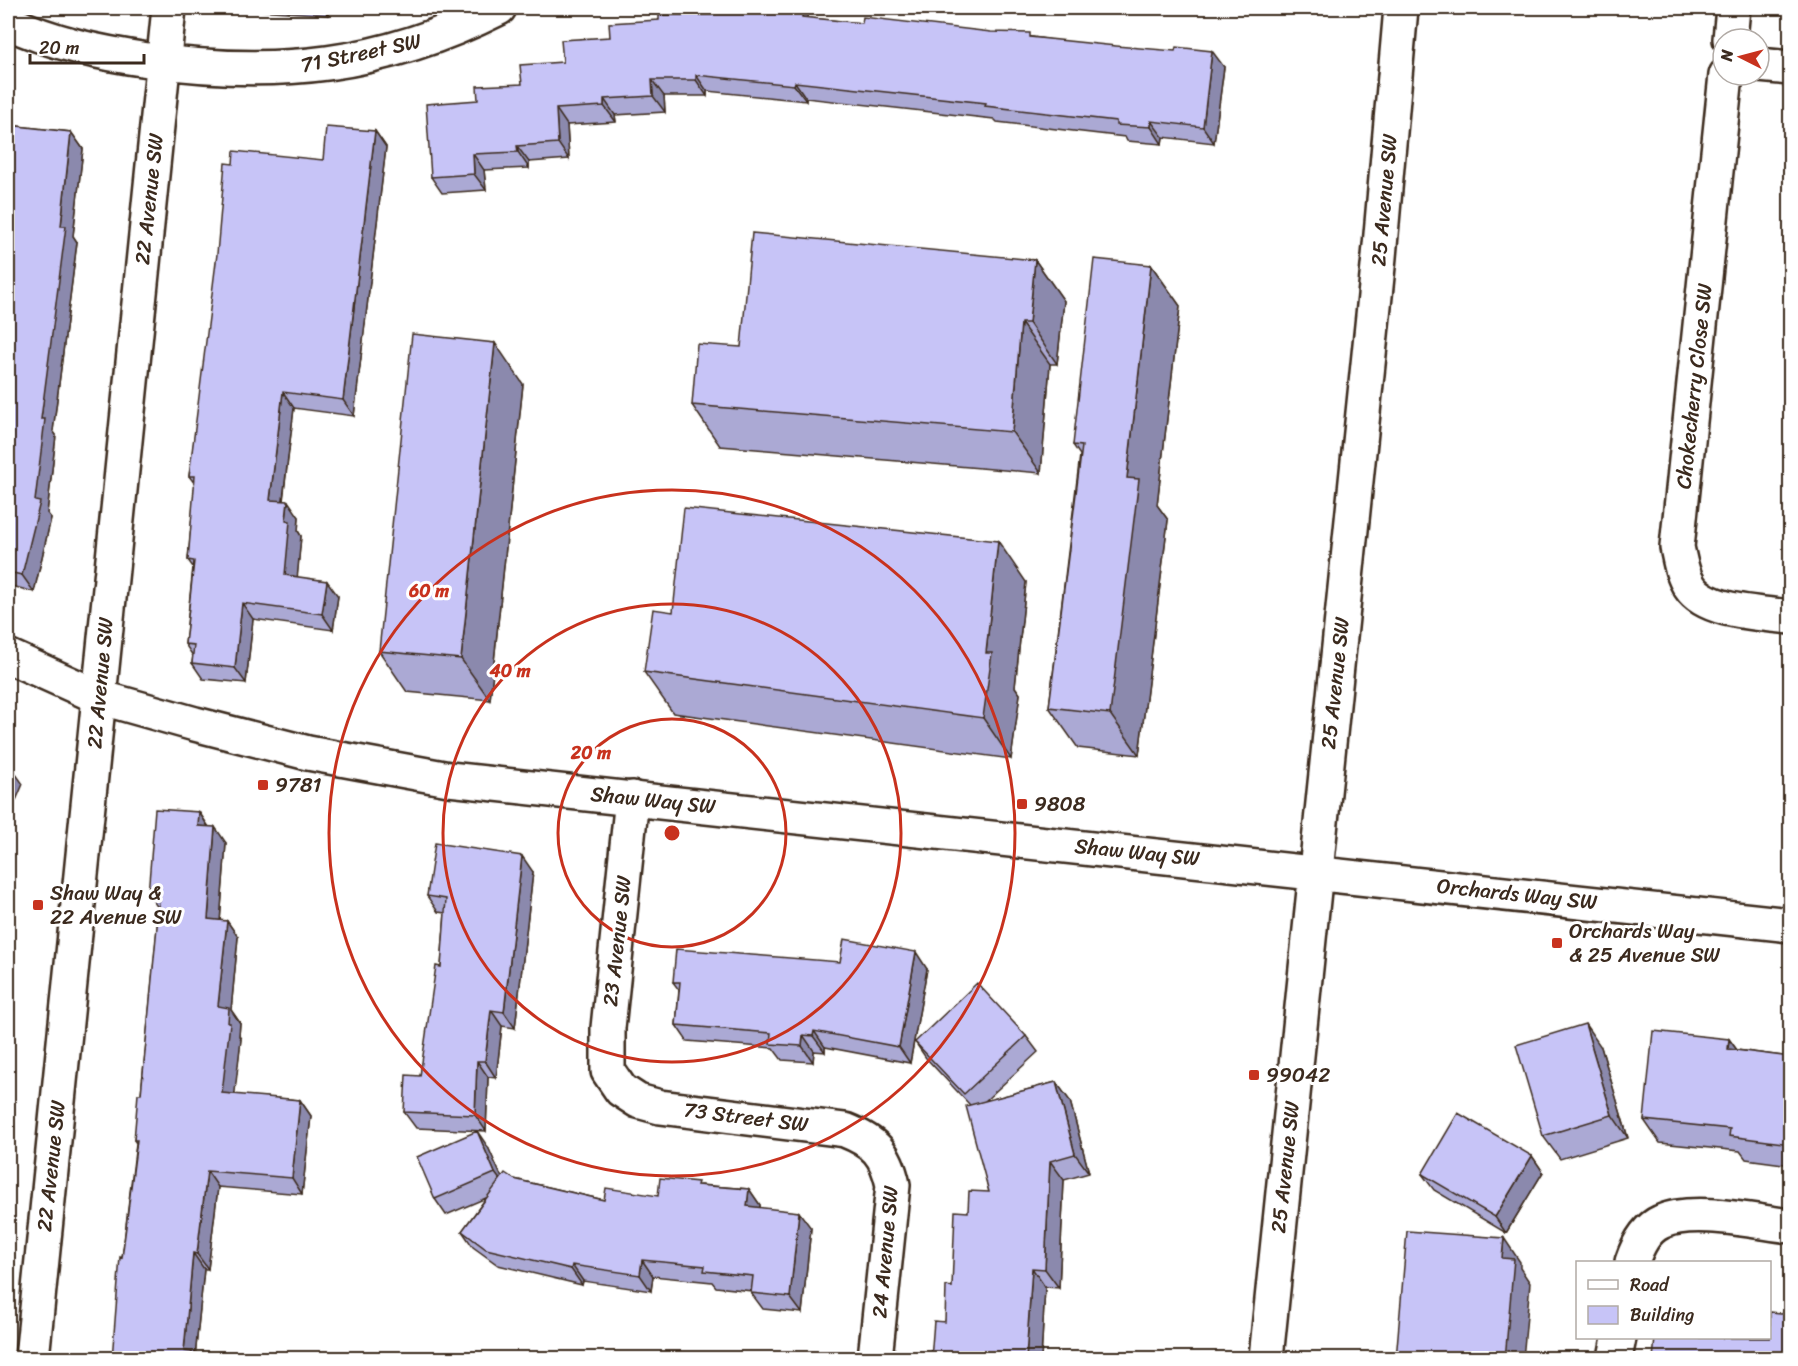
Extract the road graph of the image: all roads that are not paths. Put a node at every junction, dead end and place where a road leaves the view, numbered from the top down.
1 (169, 8) edge
2 (499, 8) edge
3 (1401, 8) edge
4 (1733, 8) edge
5 (8, 22) edge
6 (1731, 27) edge
7 (164, 62) junction
8 (1771, 66) edge
9 (1791, 68) edge
10 (1725, 87) edge
11 (1791, 617) edge
12 (8, 656) edge
13 (99, 697) junction
14 (632, 798) junction
15 (1315, 871) junction
16 (1791, 925) edge
17 (615, 1082) joint
18 (878, 1149) joint
19 (1791, 1226) edge
20 (1633, 1261) edge
21 (1618, 1339) edge
22 (32, 1359) edge
23 (875, 1359) edge
24 (1266, 1359) edge
25 (1615, 1359) edge

1 - 7 street, 22 Avenue SW
2 - 7 street, 71 Street SW
3 - 15 street, 25 Avenue SW
4 - 6 street
5 - 7 street, 71 Street SW
7 - 13 street, 22 Avenue SW
8 - 9 street
10 - 11 street, Chokecherry Close SW
12 - 13 street, Shaw Way SW
13 - 14 street, Shaw Way SW
13 - 22 street, 22 Avenue SW
14 - 15 street, Shaw Way SW
14 - 17 street, 23 Avenue SW
15 - 16 street, Orchards Way SW
15 - 24 street, 25 Avenue SW
17 - 18 street, 73 Street SW
18 - 23 street, 24 Avenue SW
19 - 20 street
21 - 25 street

